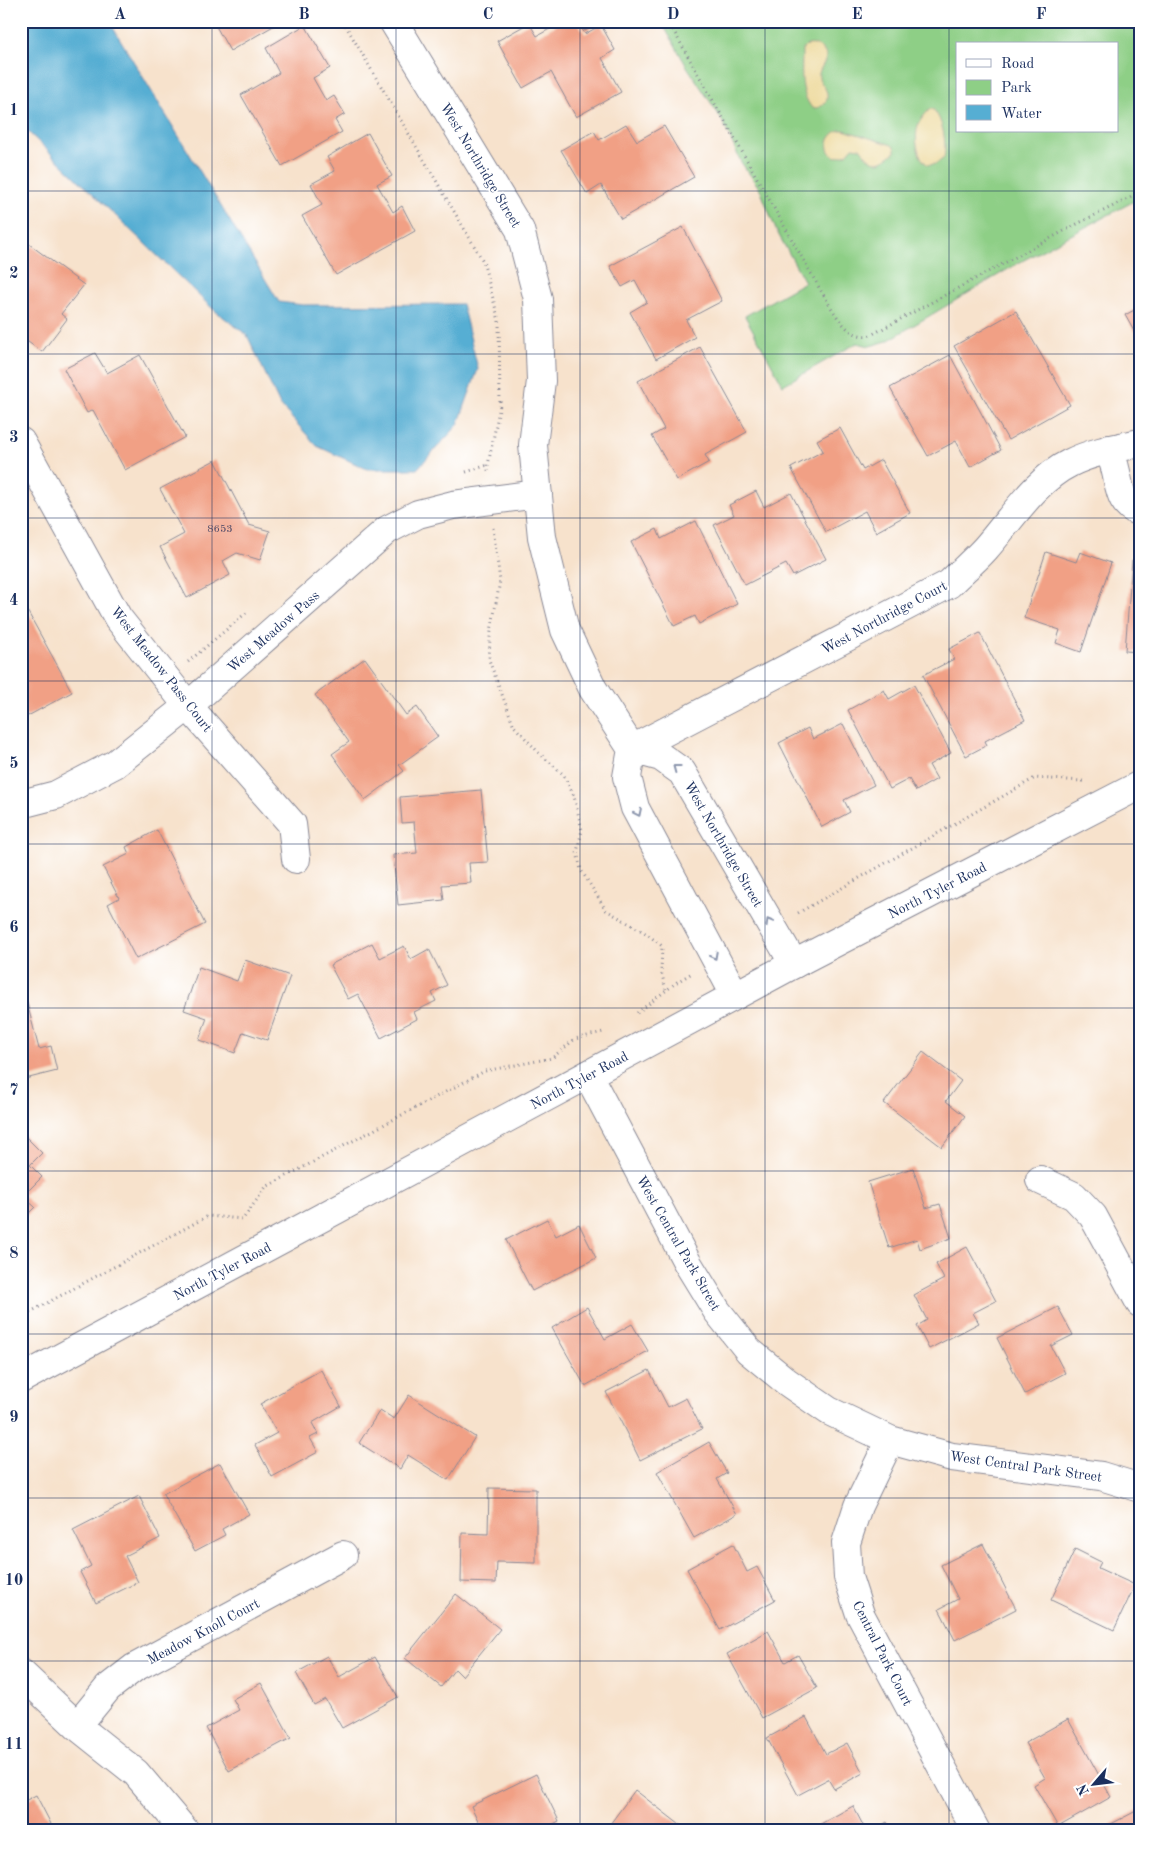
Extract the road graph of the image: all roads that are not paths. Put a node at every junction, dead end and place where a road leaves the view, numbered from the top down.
1 (393, 21) edge
2 (21, 442) edge
3 (1140, 444) edge
4 (1108, 449) junction
5 (538, 494) junction
6 (1140, 512) edge
7 (188, 706) junction
8 (632, 749) junction
9 (1140, 785) edge
10 (21, 804) edge
11 (296, 859) dead end
12 (794, 964) junction
13 (735, 995) junction
14 (588, 1075) junction
15 (1040, 1180) dead end
16 (1140, 1302) edge
17 (21, 1379) edge
18 (890, 1440) junction
19 (1140, 1488) edge
20 (343, 1555) dead end
21 (21, 1673) edge
22 (76, 1726) junction
23 (185, 1831) edge
24 (976, 1831) edge

1 - 5 street, West Northridge Street
2 - 7 street, West Meadow Pass Court
3 - 4 street, West Northridge Court
4 - 6 street
4 - 8 street, West Northridge Court
5 - 7 street, West Meadow Pass
5 - 8 street, West Northridge Street
7 - 10 street, West Meadow Pass
7 - 11 street, West Meadow Pass Court
12 -> 8 street, West Northridge Street
8 -> 13 street
9 - 12 street, North Tyler Road
12 - 13 street, North Tyler Road
13 - 14 street, North Tyler Road
14 - 17 street, North Tyler Road
14 - 18 street, West Central Park Street
15 - 16 street
18 - 19 street, West Central Park Street
18 - 24 street, Central Park Court
20 - 22 street, Meadow Knoll Court
21 - 22 street
22 - 23 street

